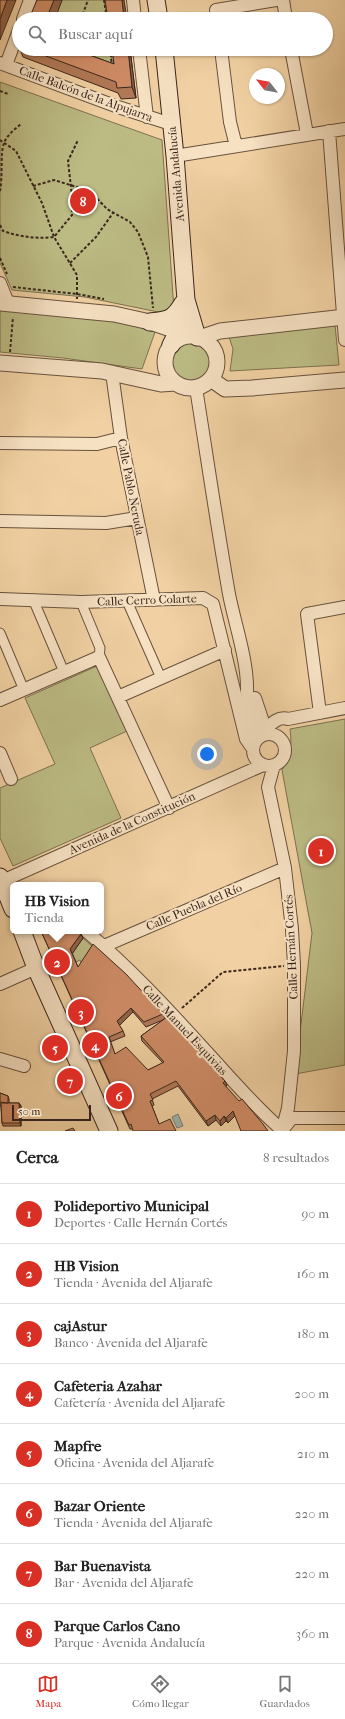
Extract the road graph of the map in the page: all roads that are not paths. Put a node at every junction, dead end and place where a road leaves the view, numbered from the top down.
1 (30, 0) edge
2 (132, 0) edge
3 (156, 0) edge
4 (276, 0) edge
5 (283, 0) edge
6 (26, 12) edge
7 (134, 12) edge
8 (158, 12) edge
9 (216, 12) edge
10 (285, 12) edge
11 (12, 45) edge
12 (140, 56) edge
13 (165, 56) edge
14 (222, 56) edge
15 (292, 56) edge
16 (3, 64) edge
17 (147, 117) junction
18 (171, 124) junction
19 (345, 128) edge
20 (329, 131) junction
21 (307, 134) junction
22 (236, 146) junction
23 (175, 156) junction
24 (6, 280) edge
25 (186, 300) junction
26 (7, 303) edge
27 (151, 315) junction
28 (344, 317) edge
29 (187, 338) junction
30 (345, 340) edge
31 (5, 358) edge
32 (112, 373) junction
33 (211, 379) junction
34 (345, 380) edge
35 (175, 383) junction
36 (196, 388) junction
37 (121, 438) junction
38 (0, 443) edge
39 (137, 518) junction
40 (0, 522) edge
41 (0, 599) edge
42 (33, 599) junction
43 (154, 600) junction
44 (127, 601) junction
45 (81, 602) junction
46 (345, 607) edge
47 (0, 633) edge
48 (225, 650) junction
49 (99, 657) junction
50 (64, 672) junction
51 (161, 678) junction
52 (24, 690) junction
53 (118, 697) junction
54 (0, 700) edge
55 (345, 708) edge
56 (320, 713) junction
57 (264, 737) junction
58 (0, 753) edge
59 (268, 765) junction
60 (11, 779) dead end
61 (169, 808) junction
62 (285, 868) junction
63 (4, 881) edge
64 (10, 900) edge
65 (23, 934) edge
66 (90, 934) edge
67 (104, 946) junction
68 (36, 968) junction
69 (0, 984) edge
70 (0, 1059) edge
71 (24, 1066) dead end
72 (345, 1118) edge
73 (109, 1131) edge
74 (282, 1131) edge

1 - 6 street
2 - 7 street
3 - 8 main road
4 - 9 street
5 - 10 street
11 - 16 street
12 - 17 street
13 - 18 main road, Avenida Andalucía
14 - 22 street
15 - 21 street
16 - 17 street, Calle Balcón de la Alpujarra
17 - 18 street, Calle Balcón de la Alpujarra
18 - 23 main road, Avenida Andalucía
19 - 20 street
20 - 21 street
20 - 28 street
21 - 22 street
22 - 23 street
23 - 25 main road, Avenida Andalucía
24 - 26 street
25 - 27 main road
25 - 29 main road, Avenida Andalucía
26 - 27 street
27 - 29 street
28 - 29 street
28 - 30 street
29 - 33 street
29 - 35 street
31 - 32 street
32 - 35 street
32 - 37 street, Calle Pablo Neruda
33 - 34 street
33 - 36 street
35 - 36 street
36 - 57 street
37 - 38 street
37 - 39 street, Calle Pablo Neruda
39 - 40 street
39 - 43 street, Calle Pablo Neruda
41 - 42 street, Calle Cerro Colarte
42 - 45 street, Calle Cerro Colarte
42 - 50 street
43 - 44 street, Calle Cerro Colarte
43 - 48 street, Calle Cerro Colarte
44 - 45 street, Calle Cerro Colarte
44 - 51 street
45 - 49 street
46 - 56 street
47 - 52 street
48 - 51 street
48 - 57 street, Calle Cerro Colarte
49 - 50 street
49 - 53 street
50 - 52 street
51 - 53 street
52 - 54 street
53 - 61 street
55 - 56 street
56 - 57 street
57 - 59 street
57 - 59 street
58 - 60 street
59 - 61 street, Avenida de la Constitución
59 - 62 street, Calle Hernán Cortés
61 - 63 street, Avenida de la Constitución
62 - 67 street, Calle Puebla del Río
62 - 74 street, Calle Hernán Cortés
63 - 64 main road
65 - 68 main road
66 - 67 street, Calle Manuel Esquivias
67 - 74 street, Calle Manuel Esquivias
68 - 69 street
68 - 73 main road
70 - 71 street
72 - 74 street

